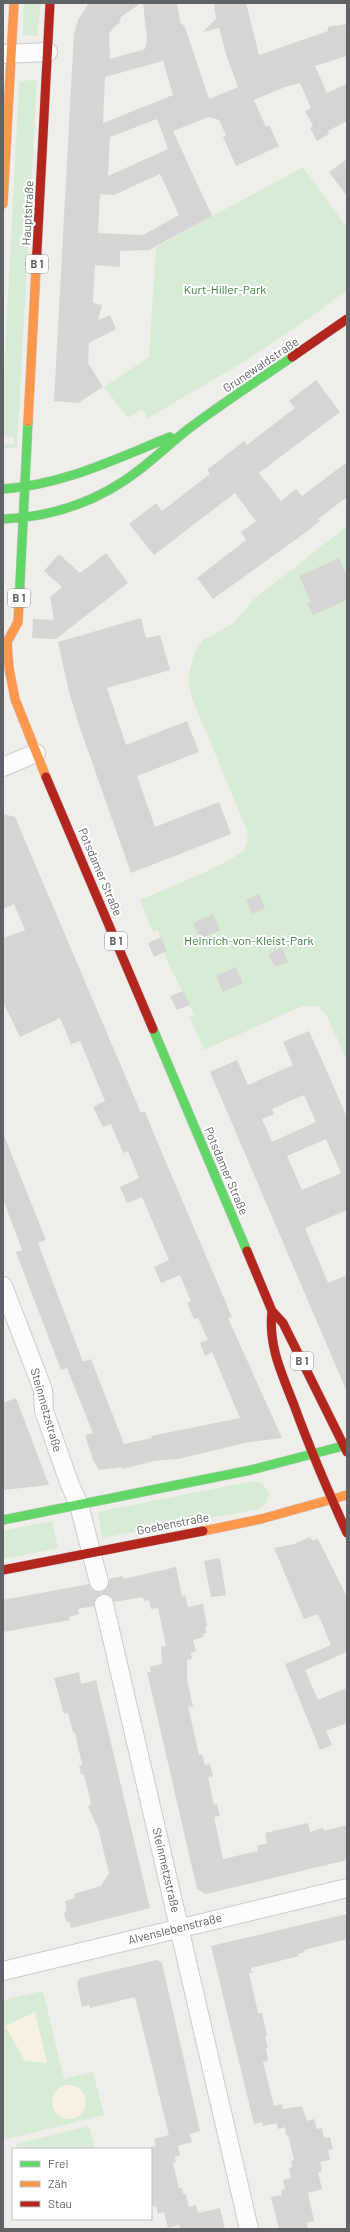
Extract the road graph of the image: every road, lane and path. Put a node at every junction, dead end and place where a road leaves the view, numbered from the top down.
1 (14, 3) edge
2 (50, 3) edge
3 (48, 52) junction
4 (7, 54) edge
5 (3, 204) edge
6 (347, 319) edge
7 (188, 430) junction
8 (3, 489) edge
9 (25, 489) junction
10 (3, 519) edge
11 (23, 520) junction
12 (5, 639) edge
13 (36, 753) junction
14 (3, 767) edge
15 (6, 1294) edge
16 (272, 1311) junction
17 (346, 1448) edge
18 (312, 1456) junction
19 (347, 1495) edge
20 (332, 1500) junction
21 (79, 1505) junction
22 (3, 1520) edge
23 (347, 1533) edge
24 (90, 1553) junction
25 (3, 1570) edge
26 (99, 1582) dead end
27 (104, 1604) dead end
28 (347, 1888) edge
29 (180, 1928) junction
30 (3, 1971) edge
31 (249, 2229) edge

1 - 4 main road
2 - 3 main road, Hauptstraße / B 1
3 - 4 street
3 - 9 main road, Hauptstraße / B 1
4 - 5 main road
6 - 7 main road, Grunewaldstraße
7 - 9 main road, Grunewaldstraße
7 - 11 main road, Grunewaldstraße
8 - 9 main road, Grunewaldstraße
9 - 11 main road, Hauptstraße / B 1
10 - 11 main road, Grunewaldstraße
11 - 12 main road, Potsdamer Straße / B 1
12 - 13 main road, Potsdamer Straße / B 1
13 - 14 street
13 - 16 main road, Potsdamer Straße / B 1
15 - 21 street, Steinmetzstraße
16 - 17 main road, Potsdamer Straße / B 1
16 - 18 main road, Potsdamer Straße / B 1
17 - 18 main road
18 - 20 main road, Potsdamer Straße / B 1
18 - 21 main road
19 - 20 main road, Goebenstraße
20 - 23 main road, Potsdamer Straße / B 1
20 - 24 main road, Goebenstraße
21 - 22 main road
21 - 24 street, Steinmetzstraße
24 - 25 main road, Goebenstraße
24 - 26 street, Steinmetzstraße
27 - 29 street, Steinmetzstraße
28 - 29 street, Alvenslebenstraße
29 - 30 street, Alvenslebenstraße
29 - 31 street, Steinmetzstraße

